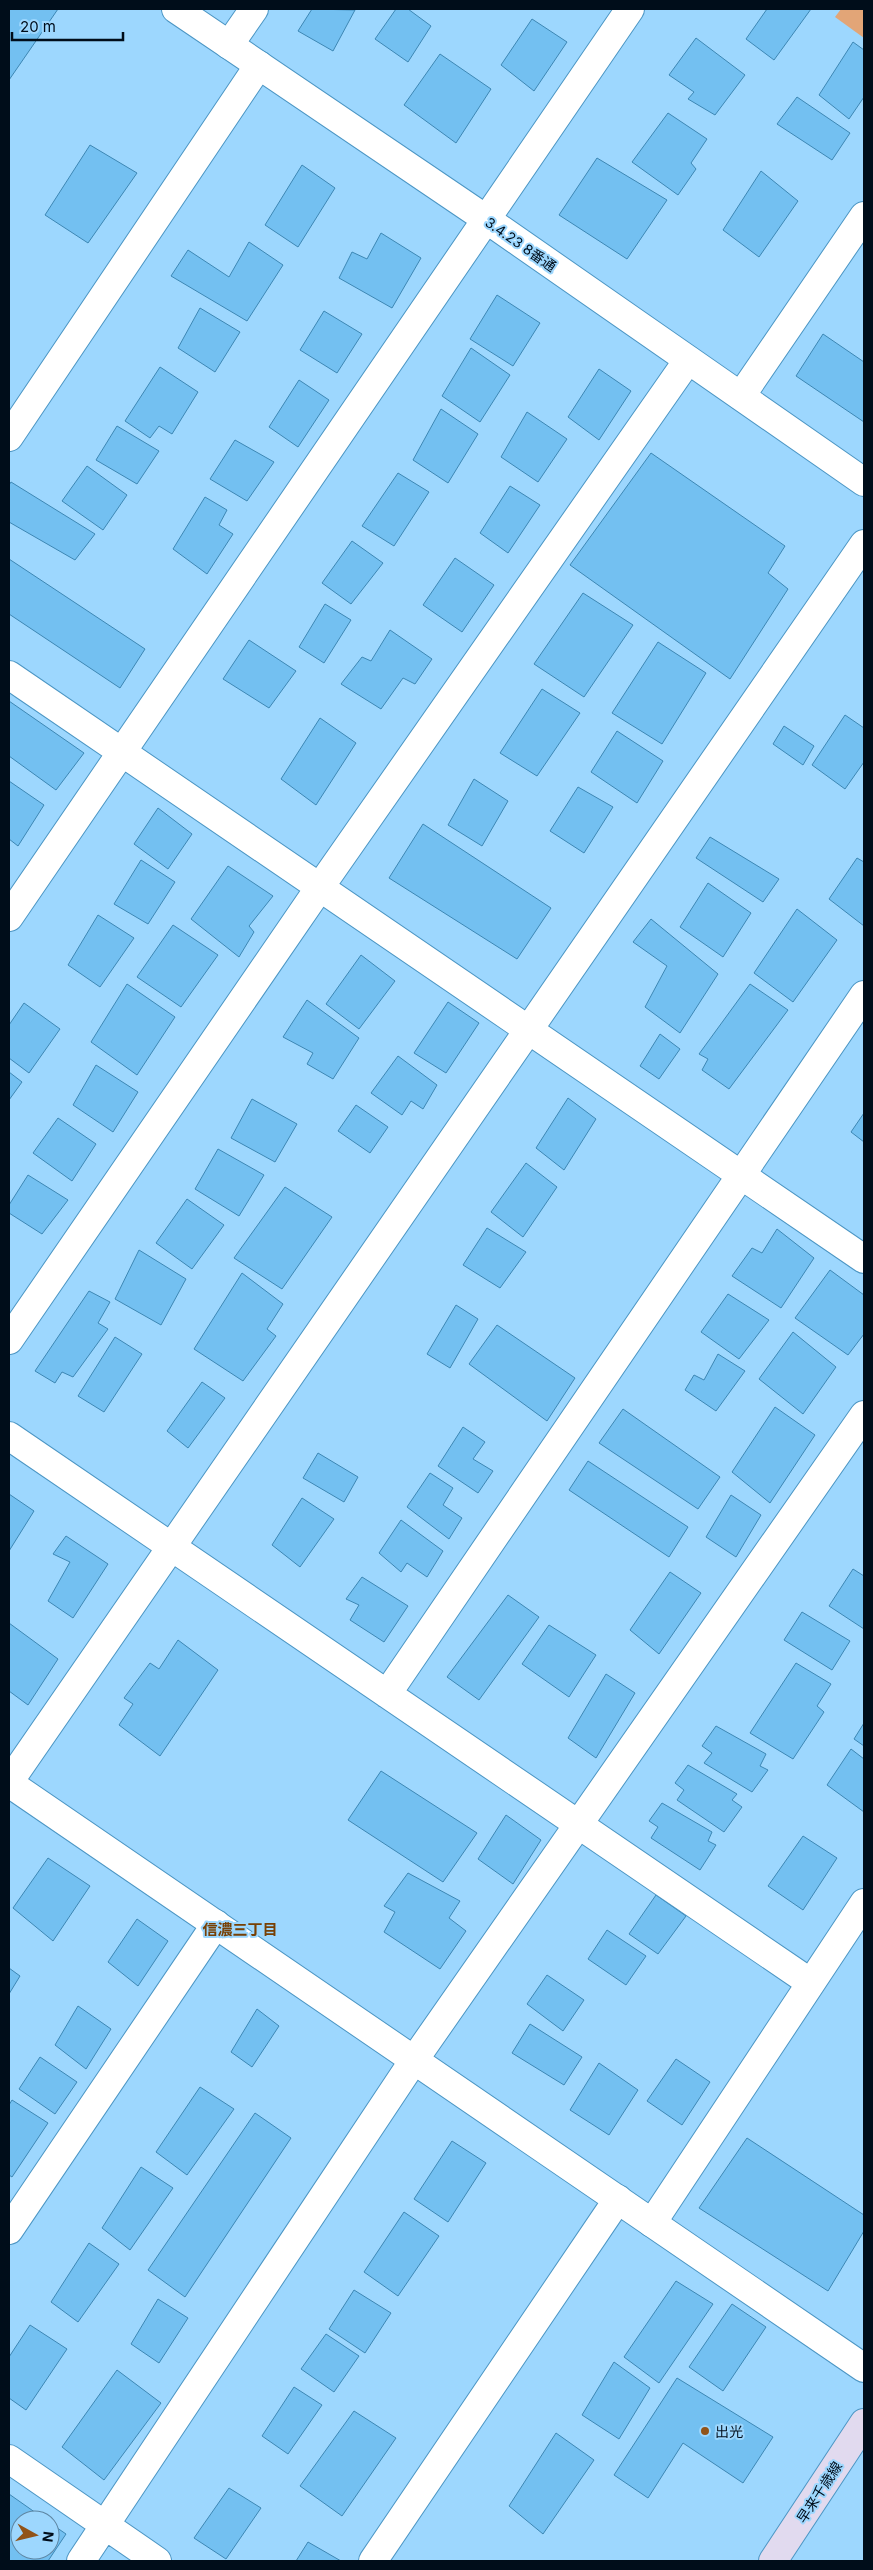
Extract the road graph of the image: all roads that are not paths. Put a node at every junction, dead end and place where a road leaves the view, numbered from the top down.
1 (176, 9) edge
2 (254, 9) edge
3 (630, 9) edge
4 (229, 45) junction
5 (259, 65) junction
6 (864, 216) edge
7 (486, 219) junction
8 (688, 360) junction
9 (741, 396) junction
10 (9, 437) edge
11 (864, 482) edge
12 (864, 544) edge
13 (9, 675) edge
14 (121, 751) junction
15 (320, 887) junction
16 (9, 917) edge
17 (864, 996) edge
18 (529, 1030) junction
19 (741, 1175) junction
20 (864, 1260) edge
21 (9, 1340) edge
22 (864, 1415) edge
23 (9, 1436) edge
24 (171, 1548) junction
25 (387, 1694) junction
26 (9, 1782) edge
27 (579, 1825) junction
28 (864, 1903) edge
29 (216, 1924) junction
30 (811, 1983) junction
31 (414, 2060) junction
32 (618, 2199) junction
33 (652, 2223) junction
34 (9, 2230) edge
35 (864, 2368) edge
36 (864, 2423) edge
37 (9, 2459) edge
38 (106, 2526) junction
39 (81, 2561) edge
40 (157, 2561) edge
41 (373, 2561) edge
42 (773, 2561) edge

1 - 4 street, 3.4.23 8番通
2 - 4 street
3 - 7 street
4 - 5 street, 3.4.23 8番通
5 - 7 street, 3.4.23 8番通
5 - 10 street
6 - 9 street
7 - 8 street, 3.4.23 8番通
7 - 14 street
8 - 9 street, 3.4.23 8番通
8 - 15 street
9 - 11 street, 3.4.23 8番通
12 - 18 street
13 - 14 street
14 - 15 street
14 - 16 street
15 - 18 street
15 - 21 street
17 - 19 street
18 - 19 street
18 - 24 street
19 - 20 street
19 - 25 street
22 - 27 street
23 - 24 street
24 - 25 street
24 - 26 street
25 - 27 street
26 - 29 street
27 - 30 street
27 - 31 street
28 - 30 street
29 - 31 street
29 - 34 street
30 - 33 street
31 - 32 street
31 - 38 street
32 - 33 street
32 - 41 street
33 - 35 street
36 - 42 main road, 早来千歳線
37 - 38 street
38 - 39 street
38 - 40 street

